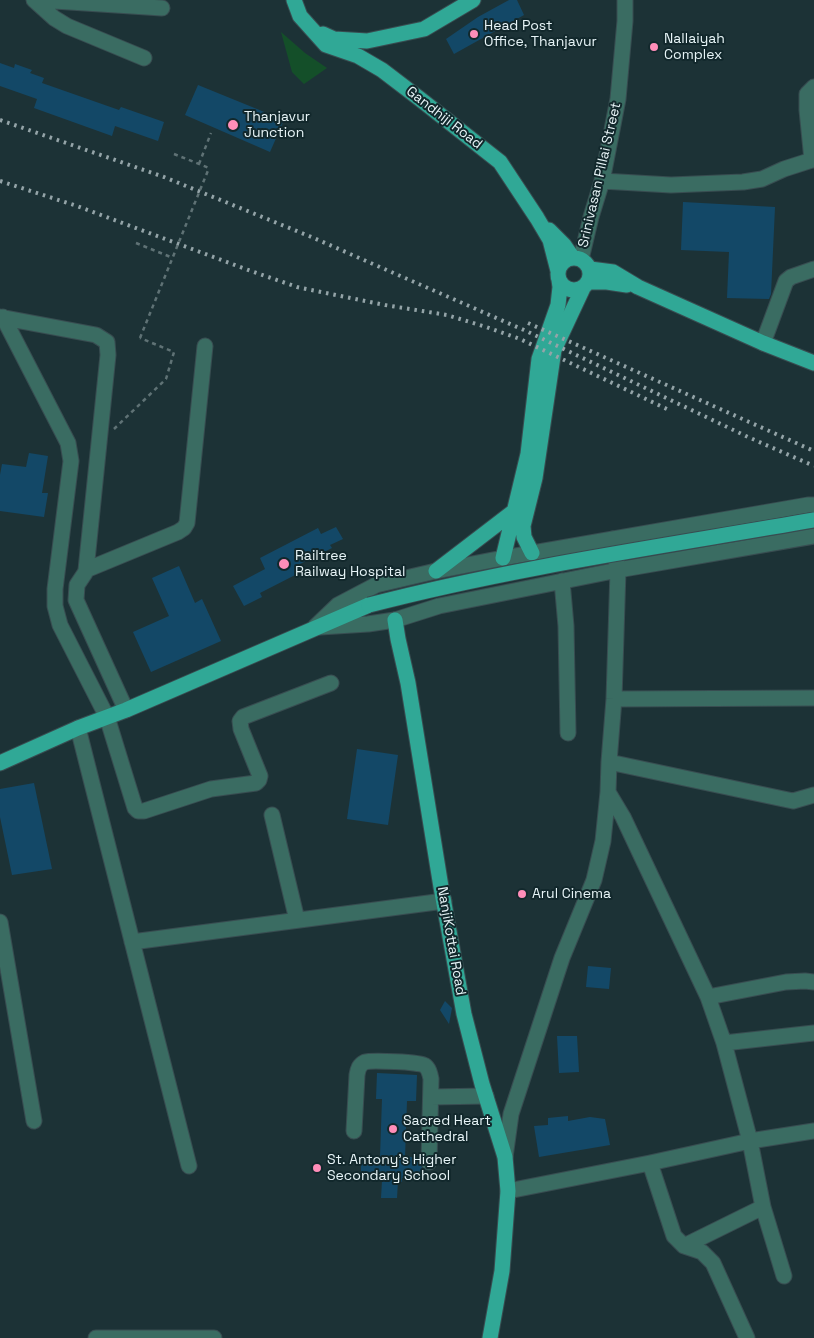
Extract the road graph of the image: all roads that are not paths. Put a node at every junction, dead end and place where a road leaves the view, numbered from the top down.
1 (34, 0) edge
2 (39, 0) edge
3 (294, 0) edge
4 (473, 0) edge
5 (624, 0) edge
6 (162, 8) dead end
7 (330, 42) junction
8 (144, 58) dead end
9 (814, 87) edge
10 (813, 160) edge
11 (602, 181) junction
12 (537, 218) junction
13 (814, 269) edge
14 (583, 271) junction
15 (559, 276) junction
16 (2, 317) edge
17 (764, 343) junction
18 (206, 346) dead end
19 (814, 363) edge
20 (814, 505) edge
21 (513, 512) junction
22 (814, 520) edge
23 (814, 536) edge
24 (612, 539) junction
25 (532, 553) junction
26 (503, 558) junction
27 (86, 570) junction
28 (618, 570) junction
29 (436, 571) junction
30 (562, 582) junction
31 (395, 620) junction
32 (315, 628) junction
33 (331, 683) dead end
34 (814, 698) edge
35 (614, 700) junction
36 (126, 710) junction
37 (107, 717) junction
38 (78, 728) junction
39 (568, 733) dead end
40 (608, 762) junction
41 (0, 763) edge
42 (608, 792) junction
43 (814, 795) edge
44 (272, 815) dead end
45 (444, 901) junction
46 (297, 920) junction
47 (0, 922) edge
48 (132, 942) junction
49 (814, 982) edge
50 (708, 997) junction
51 (814, 1033) edge
52 (724, 1043) junction
53 (486, 1096) junction
54 (431, 1097) junction
55 (34, 1121) dead end
56 (354, 1131) dead end
57 (814, 1131) edge
58 (750, 1140) junction
59 (505, 1157) junction
60 (429, 1162) dead end
61 (650, 1163) junction
62 (189, 1166) dead end
63 (508, 1191) junction
64 (763, 1207) junction
65 (684, 1246) junction
66 (784, 1276) dead end
67 (96, 1338) edge
68 (198, 1338) edge
69 (214, 1338) edge
70 (490, 1338) edge
71 (747, 1338) edge

1 - 8 street
2 - 6 street
3 - 7 main road, Gandhiji Road
4 - 7 main road
5 - 11 street, Srinivasan Pillai Street
7 - 12 main road, Gandhiji Road
9 - 10 street
10 - 11 street
11 - 14 street, Srinivasan Pillai Street
12 - 14 main road
12 - 15 main road, Gandhiji Road
13 - 17 street
14 - 15 main road
14 - 15 main road
14 - 17 main road
14 - 25 main road
15 - 21 main road, Gandhiji Road
16 - 27 street
16 - 37 street
17 - 19 main road
18 - 27 street
20 - 24 street
21 - 26 main road, Gandhiji Road
21 - 29 main road
22 - 32 main road, bridge
23 - 28 street
24 - 25 street
24 - 28 street
25 - 26 street
26 - 29 street
27 - 36 street
28 - 30 street
28 - 35 street
29 - 32 street
30 - 31 street
30 - 39 street
31 - 32 street
31 - 45 main road, NanjiKottai Road
32 - 36 main road
33 - 37 street
34 - 35 street
35 - 40 street
36 - 37 main road
37 - 38 main road
38 - 41 main road
38 - 48 street
40 - 42 street
40 - 43 street
42 - 50 street
42 - 59 street
44 - 46 street
45 - 46 street
45 - 53 main road, NanjiKottai Road
46 - 48 street
47 - 55 street
48 - 62 street
49 - 50 street
50 - 52 street
51 - 52 street
52 - 58 street
53 - 54 street
53 - 59 main road, NanjiKottai Road
54 - 56 street
54 - 60 street
57 - 58 street
58 - 61 street
58 - 64 street
59 - 63 main road, NanjiKottai Road
61 - 63 street
61 - 65 street
63 - 70 main road, NanjiKottai Road
64 - 65 street
64 - 66 street
65 - 71 street
67 - 68 street
68 - 69 street

